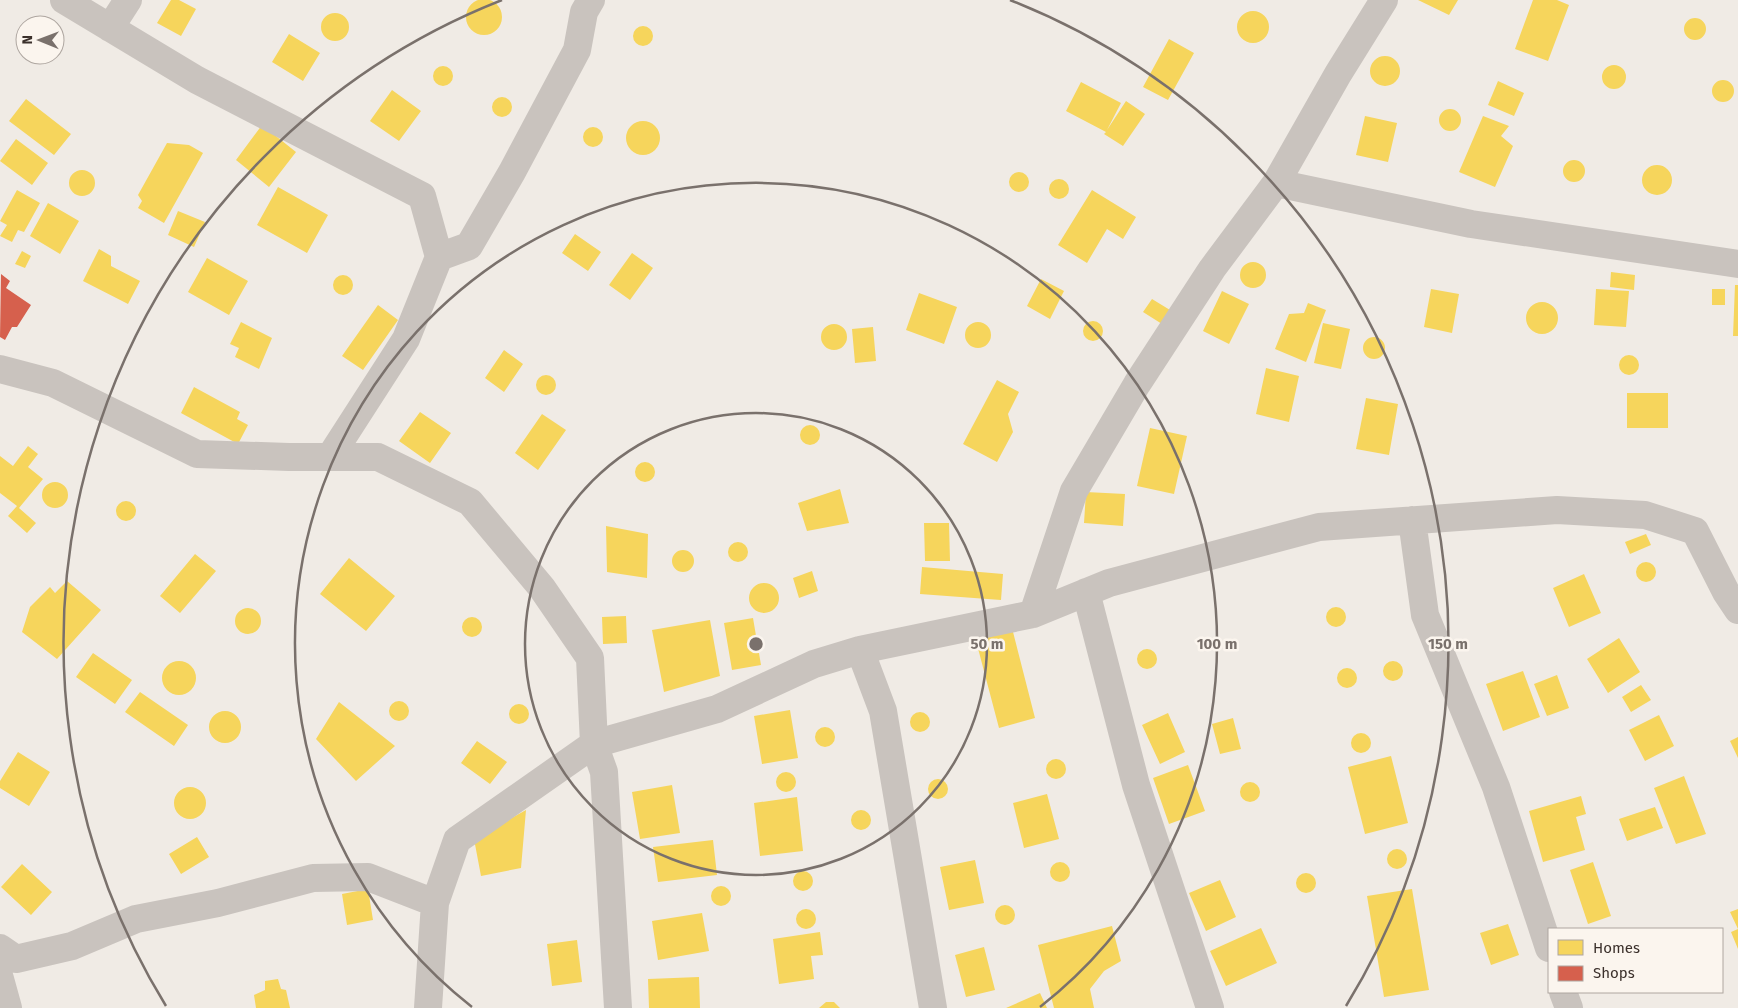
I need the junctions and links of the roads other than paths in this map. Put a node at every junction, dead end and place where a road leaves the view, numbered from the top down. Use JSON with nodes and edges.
{"nodes":[{"id":1,"x":64,"y":0,"type":"edge"},
{"id":2,"x":128,"y":0,"type":"edge"},
{"id":3,"x":591,"y":0,"type":"edge"},
{"id":4,"x":1384,"y":0,"type":"edge"},
{"id":5,"x":110,"y":28,"type":"junction"},
{"id":6,"x":1276,"y":183,"type":"junction"},
{"id":7,"x":439,"y":257,"type":"junction"},
{"id":8,"x":1738,"y":264,"type":"edge"},
{"id":9,"x":0,"y":369,"type":"edge"},
{"id":10,"x":330,"y":457,"type":"junction"},
{"id":11,"x":1412,"y":520,"type":"junction"},
{"id":12,"x":1086,"y":592,"type":"junction"},
{"id":13,"x":1738,"y":610,"type":"edge"},
{"id":14,"x":1033,"y":614,"type":"junction"},
{"id":15,"x":860,"y":650,"type":"junction"},
{"id":16,"x":594,"y":744,"type":"junction"},
{"id":17,"x":435,"y":903,"type":"junction"},
{"id":18,"x":1548,"y":945,"type":"edge"},
{"id":19,"x":0,"y":948,"type":"edge"},
{"id":20,"x":0,"y":978,"type":"edge"},
{"id":21,"x":1564,"y":993,"type":"edge"},
{"id":22,"x":8,"y":1008,"type":"edge"},
{"id":23,"x":428,"y":1008,"type":"edge"},
{"id":24,"x":618,"y":1008,"type":"edge"},
{"id":25,"x":933,"y":1008,"type":"edge"},
{"id":26,"x":1210,"y":1008,"type":"edge"},
{"id":27,"x":1569,"y":1008,"type":"edge"}],
"edges":[{"from":1,"to":5,"type":"street"},
{"from":2,"to":5,"type":"street"},
{"from":3,"to":7,"type":"street"},
{"from":4,"to":6,"type":"street"},
{"from":5,"to":7,"type":"street"},
{"from":6,"to":8,"type":"street"},
{"from":6,"to":14,"type":"street"},
{"from":7,"to":10,"type":"street"},
{"from":9,"to":10,"type":"street"},
{"from":10,"to":16,"type":"street"},
{"from":11,"to":12,"type":"street"},
{"from":11,"to":13,"type":"street"},
{"from":11,"to":18,"type":"street"},
{"from":12,"to":14,"type":"street"},
{"from":12,"to":26,"type":"street"},
{"from":14,"to":15,"type":"street"},
{"from":15,"to":16,"type":"street"},
{"from":15,"to":25,"type":"street"},
{"from":16,"to":17,"type":"street"},
{"from":16,"to":24,"type":"street"},
{"from":17,"to":19,"type":"street"},
{"from":17,"to":23,"type":"street"},
{"from":20,"to":22,"type":"street"},
{"from":21,"to":27,"type":"street"}]}
